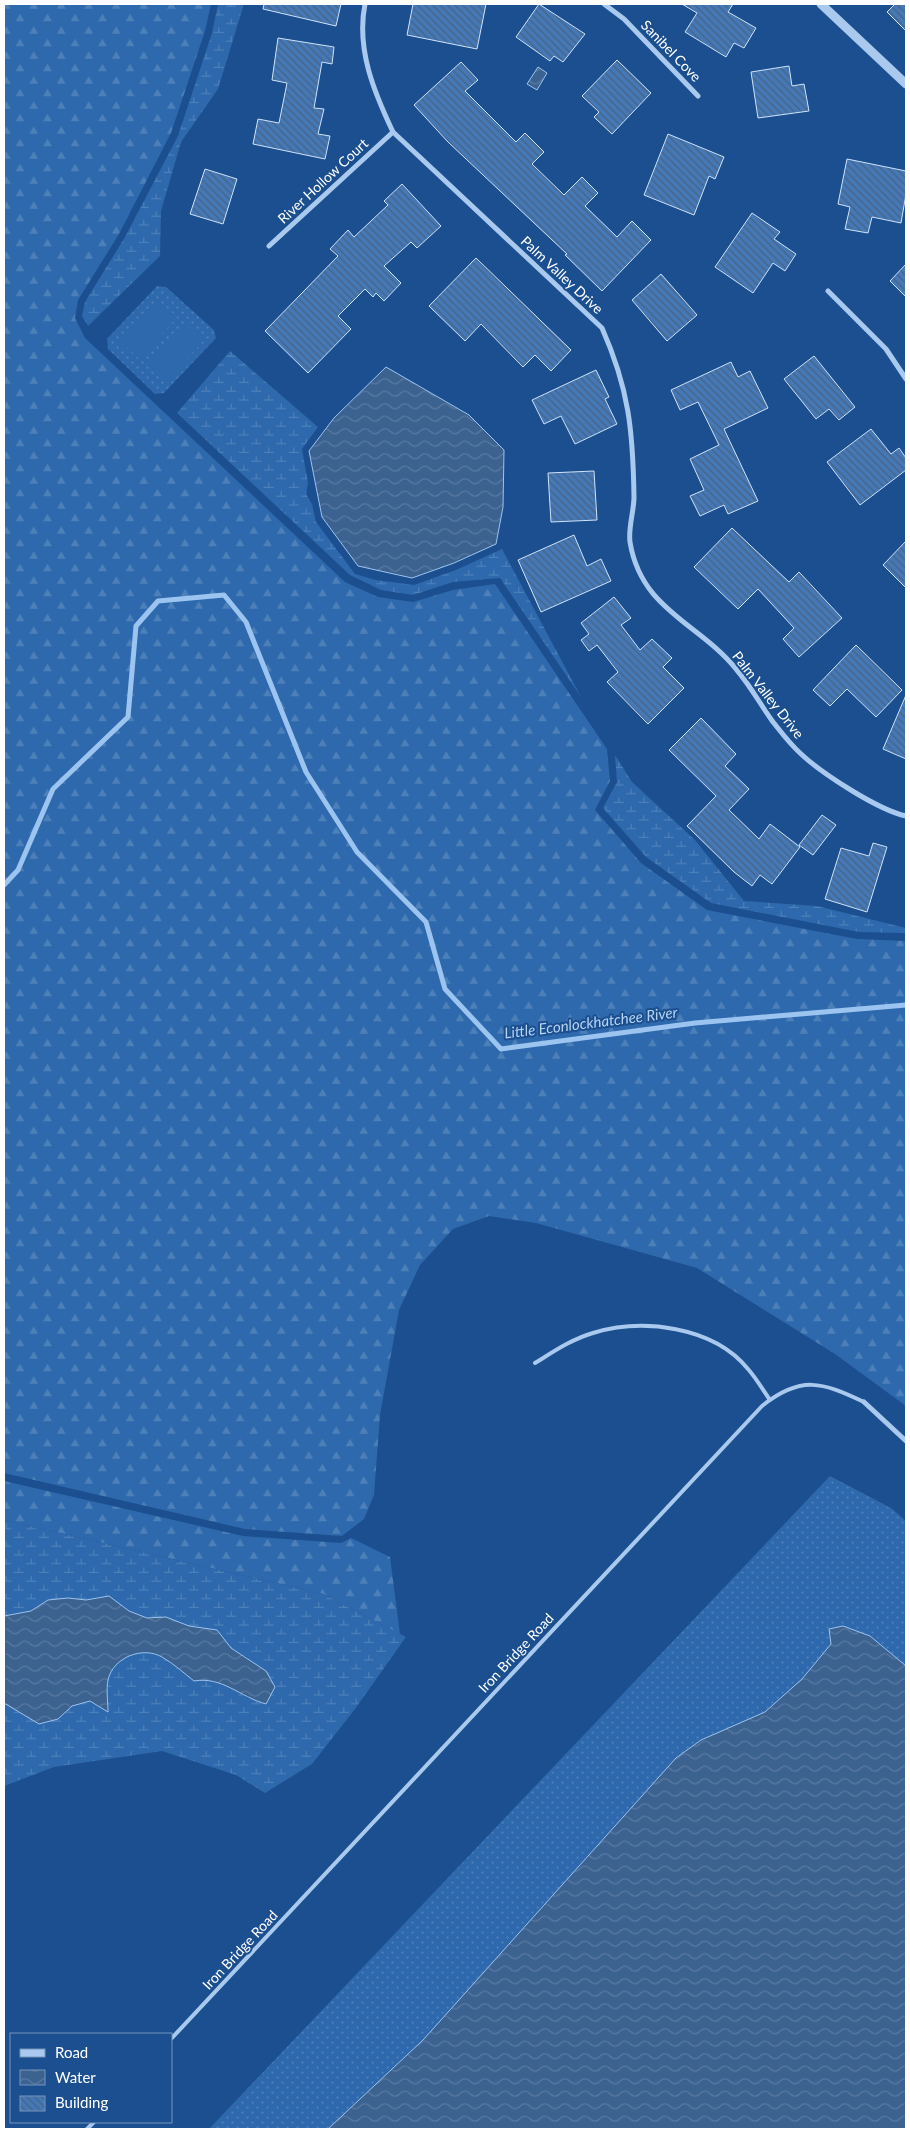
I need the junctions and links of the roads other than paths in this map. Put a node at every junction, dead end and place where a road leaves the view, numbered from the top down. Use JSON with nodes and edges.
{"nodes":[{"id":1,"x":365,"y":4,"type":"edge"},
{"id":2,"x":604,"y":4,"type":"edge"},
{"id":3,"x":821,"y":4,"type":"edge"},
{"id":4,"x":906,"y":84,"type":"edge"},
{"id":5,"x":698,"y":96,"type":"dead end"},
{"id":6,"x":393,"y":132,"type":"junction"},
{"id":7,"x":269,"y":246,"type":"dead end"},
{"id":8,"x":828,"y":291,"type":"dead end"},
{"id":9,"x":906,"y":380,"type":"edge"},
{"id":10,"x":906,"y":816,"type":"edge"},
{"id":11,"x":535,"y":1363,"type":"dead end"},
{"id":12,"x":770,"y":1400,"type":"junction"},
{"id":13,"x":864,"y":1402,"type":"joint"},
{"id":14,"x":906,"y":1441,"type":"edge"},
{"id":15,"x":172,"y":2039,"type":"edge"}],
"edges":[{"from":1,"to":6,"type":"street","name":"Palm Valley Drive"},
{"from":2,"to":5,"type":"street","name":"Sanibel Cove"},
{"from":3,"to":4,"type":"street"},
{"from":6,"to":7,"type":"street","name":"River Hollow Court"},
{"from":6,"to":10,"type":"street","name":"Palm Valley Drive"},
{"from":8,"to":9,"type":"street"},
{"from":11,"to":12,"type":"lane"},
{"from":12,"to":13,"type":"lane","name":"Iron Bridge Road"},
{"from":12,"to":15,"type":"lane","name":"Iron Bridge Road"},
{"from":13,"to":14,"type":"street","name":"Iron Bridge Road"}]}
